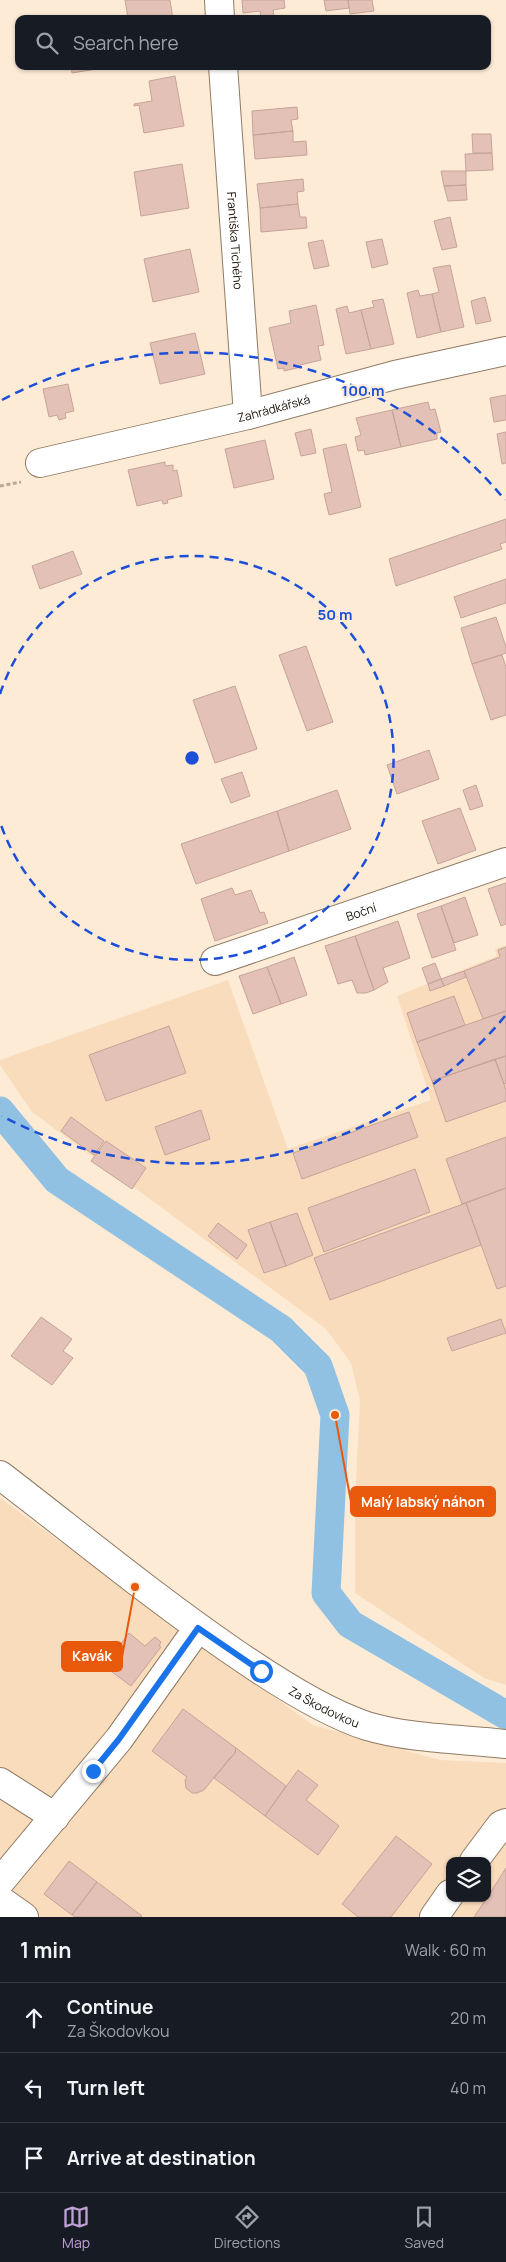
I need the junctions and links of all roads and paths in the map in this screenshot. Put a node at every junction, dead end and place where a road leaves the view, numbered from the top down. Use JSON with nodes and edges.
{"nodes":[{"id":1,"x":219,"y":0,"type":"edge"},
{"id":2,"x":220,"y":15,"type":"edge"},
{"id":3,"x":223,"y":70,"type":"edge"},
{"id":4,"x":506,"y":351,"type":"edge"},
{"id":5,"x":248,"y":415,"type":"junction"},
{"id":6,"x":40,"y":463,"type":"dead end"},
{"id":7,"x":506,"y":862,"type":"edge"},
{"id":8,"x":216,"y":961,"type":"dead end"},
{"id":9,"x":0,"y":1475,"type":"edge"},
{"id":10,"x":198,"y":1628,"type":"junction"},
{"id":11,"x":506,"y":1744,"type":"edge"},
{"id":12,"x":0,"y":1782,"type":"edge"},
{"id":13,"x":54,"y":1817,"type":"junction"},
{"id":14,"x":506,"y":1823,"type":"edge"},
{"id":15,"x":477,"y":1857,"type":"edge"},
{"id":16,"x":0,"y":1882,"type":"edge"},
{"id":17,"x":0,"y":1900,"type":"edge"},
{"id":18,"x":446,"y":1900,"type":"edge"},
{"id":19,"x":24,"y":1917,"type":"edge"},
{"id":20,"x":434,"y":1917,"type":"edge"}],
"edges":[{"from":1,"to":2,"type":"street"},
{"from":3,"to":5,"type":"street","name":"Františka Tichého"},
{"from":4,"to":5,"type":"street","name":"Zahrádkářská"},
{"from":5,"to":6,"type":"street","name":"Zahrádkářská"},
{"from":7,"to":8,"type":"street","name":"Boční"},
{"from":9,"to":10,"type":"street","name":"Za Škodovkou"},
{"from":10,"to":11,"type":"street","name":"Za Škodovkou"},
{"from":10,"to":13,"type":"street"},
{"from":12,"to":13,"type":"street"},
{"from":13,"to":16,"type":"street"},
{"from":14,"to":15,"type":"street"},
{"from":17,"to":19,"type":"street"},
{"from":18,"to":20,"type":"street"}]}
